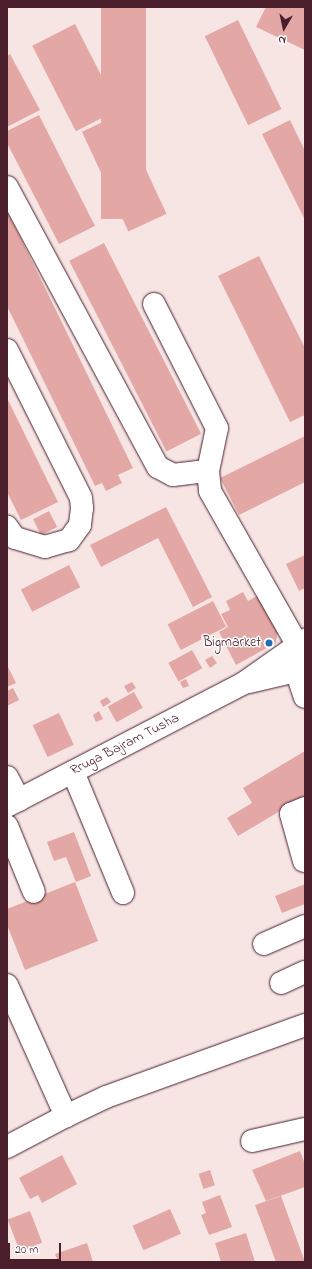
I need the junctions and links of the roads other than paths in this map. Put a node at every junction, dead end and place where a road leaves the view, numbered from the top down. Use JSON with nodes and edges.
{"nodes":[{"id":1,"x":7,"y":187,"type":"edge"},
{"id":2,"x":154,"y":304,"type":"dead end"},
{"id":3,"x":7,"y":350,"type":"edge"},
{"id":4,"x":208,"y":471,"type":"junction"},
{"id":5,"x":7,"y":527,"type":"edge"},
{"id":6,"x":301,"y":642,"type":"edge"},
{"id":7,"x":301,"y":671,"type":"edge"},
{"id":8,"x":244,"y":683,"type":"junction"},
{"id":9,"x":305,"y":697,"type":"edge"},
{"id":10,"x":73,"y":772,"type":"junction"},
{"id":11,"x":7,"y":777,"type":"edge"},
{"id":12,"x":13,"y":803,"type":"edge"},
{"id":13,"x":305,"y":808,"type":"edge"},
{"id":14,"x":7,"y":826,"type":"edge"},
{"id":15,"x":304,"y":861,"type":"edge"},
{"id":16,"x":34,"y":892,"type":"dead end"},
{"id":17,"x":123,"y":893,"type":"dead end"},
{"id":18,"x":305,"y":926,"type":"edge"},
{"id":19,"x":264,"y":944,"type":"dead end"},
{"id":20,"x":305,"y":972,"type":"edge"},
{"id":21,"x":281,"y":982,"type":"dead end"},
{"id":22,"x":7,"y":985,"type":"edge"},
{"id":23,"x":305,"y":1025,"type":"edge"},
{"id":24,"x":66,"y":1116,"type":"junction"},
{"id":25,"x":305,"y":1129,"type":"edge"},
{"id":26,"x":252,"y":1141,"type":"dead end"},
{"id":27,"x":7,"y":1147,"type":"edge"}],
"edges":[{"from":1,"to":4,"type":"main road"},
{"from":2,"to":4,"type":"main road"},
{"from":3,"to":5,"type":"main road"},
{"from":4,"to":6,"type":"main road"},
{"from":6,"to":7,"type":"main road"},
{"from":6,"to":8,"type":"main road","name":"Rruga Bajram Tusha"},
{"from":7,"to":8,"type":"main road","name":"Rruga Bajram Tusha"},
{"from":7,"to":9,"type":"main road"},
{"from":8,"to":10,"type":"main road","name":"Rruga Bajram Tusha"},
{"from":10,"to":12,"type":"main road","name":"Rruga Bajram Tusha"},
{"from":10,"to":17,"type":"main road"},
{"from":11,"to":12,"type":"main road"},
{"from":13,"to":15,"type":"main road"},
{"from":14,"to":16,"type":"main road"},
{"from":18,"to":19,"type":"main road"},
{"from":20,"to":21,"type":"main road"},
{"from":22,"to":24,"type":"main road"},
{"from":23,"to":24,"type":"main road"},
{"from":24,"to":27,"type":"main road"},
{"from":25,"to":26,"type":"main road"}]}
